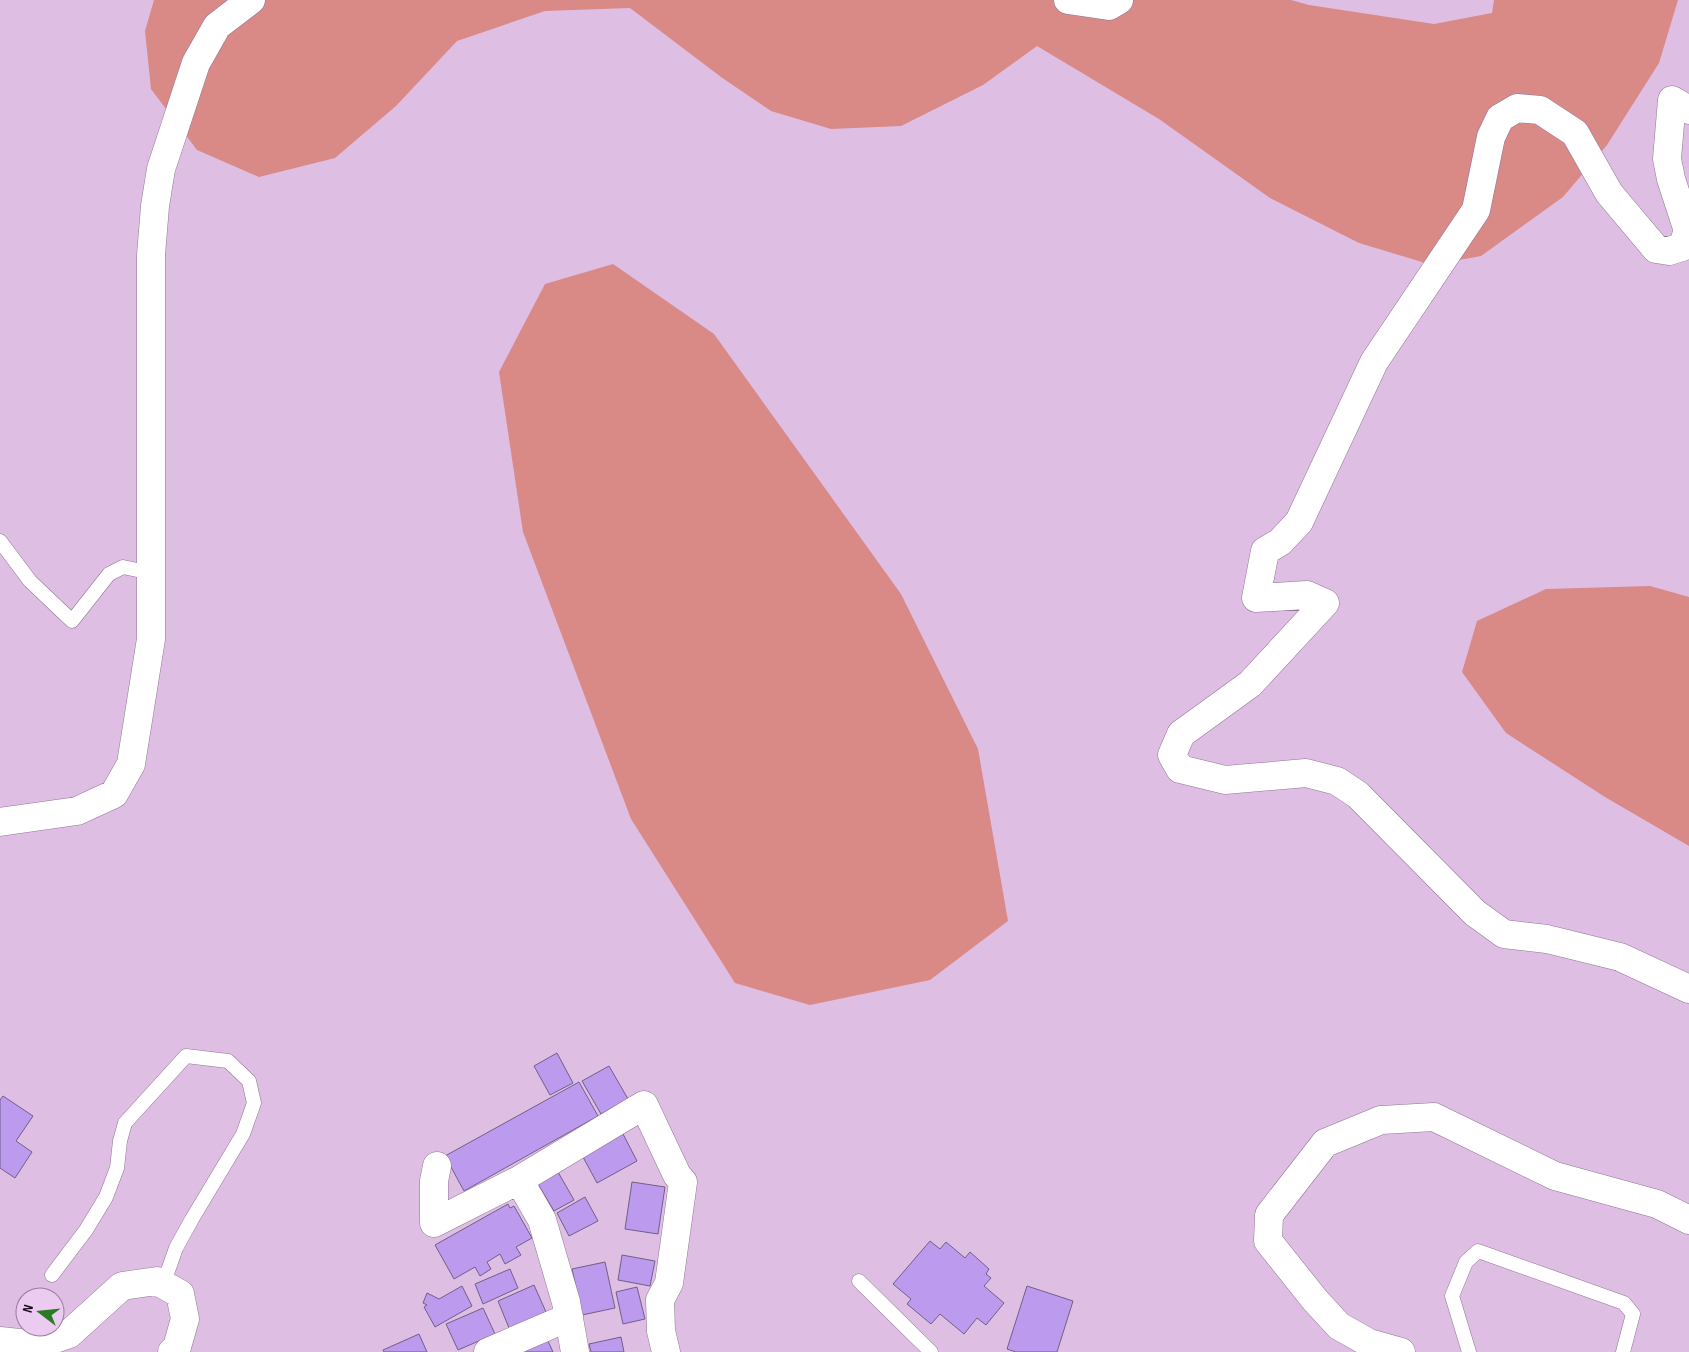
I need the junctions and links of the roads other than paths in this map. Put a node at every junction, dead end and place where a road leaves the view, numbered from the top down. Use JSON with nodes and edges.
{"nodes":[{"id":1,"x":251,"y":0,"type":"edge"},
{"id":2,"x":1068,"y":0,"type":"edge"},
{"id":3,"x":1119,"y":0,"type":"edge"},
{"id":4,"x":1689,"y":110,"type":"edge"},
{"id":5,"x":0,"y":541,"type":"edge"},
{"id":6,"x":151,"y":573,"type":"junction"},
{"id":7,"x":0,"y":822,"type":"edge"},
{"id":8,"x":1689,"y":988,"type":"edge"},
{"id":9,"x":437,"y":1166,"type":"dead end"},
{"id":10,"x":519,"y":1180,"type":"junction"},
{"id":11,"x":1689,"y":1220,"type":"edge"},
{"id":12,"x":52,"y":1275,"type":"dead end"},
{"id":13,"x":859,"y":1281,"type":"dead end"},
{"id":14,"x":163,"y":1284,"type":"junction"},
{"id":15,"x":569,"y":1316,"type":"junction"},
{"id":16,"x":0,"y":1341,"type":"edge"},
{"id":17,"x":172,"y":1352,"type":"edge"},
{"id":18,"x":488,"y":1352,"type":"edge"},
{"id":19,"x":575,"y":1352,"type":"edge"},
{"id":20,"x":666,"y":1352,"type":"edge"},
{"id":21,"x":931,"y":1352,"type":"edge"},
{"id":22,"x":1400,"y":1352,"type":"edge"},
{"id":23,"x":1469,"y":1352,"type":"edge"},
{"id":24,"x":1622,"y":1352,"type":"edge"}],
"edges":[{"from":1,"to":6,"type":"street"},
{"from":2,"to":3,"type":"street"},
{"from":4,"to":8,"type":"street"},
{"from":5,"to":6,"type":"lane"},
{"from":6,"to":7,"type":"street"},
{"from":9,"to":10,"type":"street"},
{"from":10,"to":15,"type":"street"},
{"from":10,"to":20,"type":"street"},
{"from":11,"to":22,"type":"street"},
{"from":12,"to":14,"type":"lane"},
{"from":13,"to":21,"type":"lane"},
{"from":14,"to":16,"type":"street"},
{"from":14,"to":17,"type":"street"},
{"from":15,"to":18,"type":"street"},
{"from":15,"to":19,"type":"street"},
{"from":23,"to":24,"type":"lane"}]}
